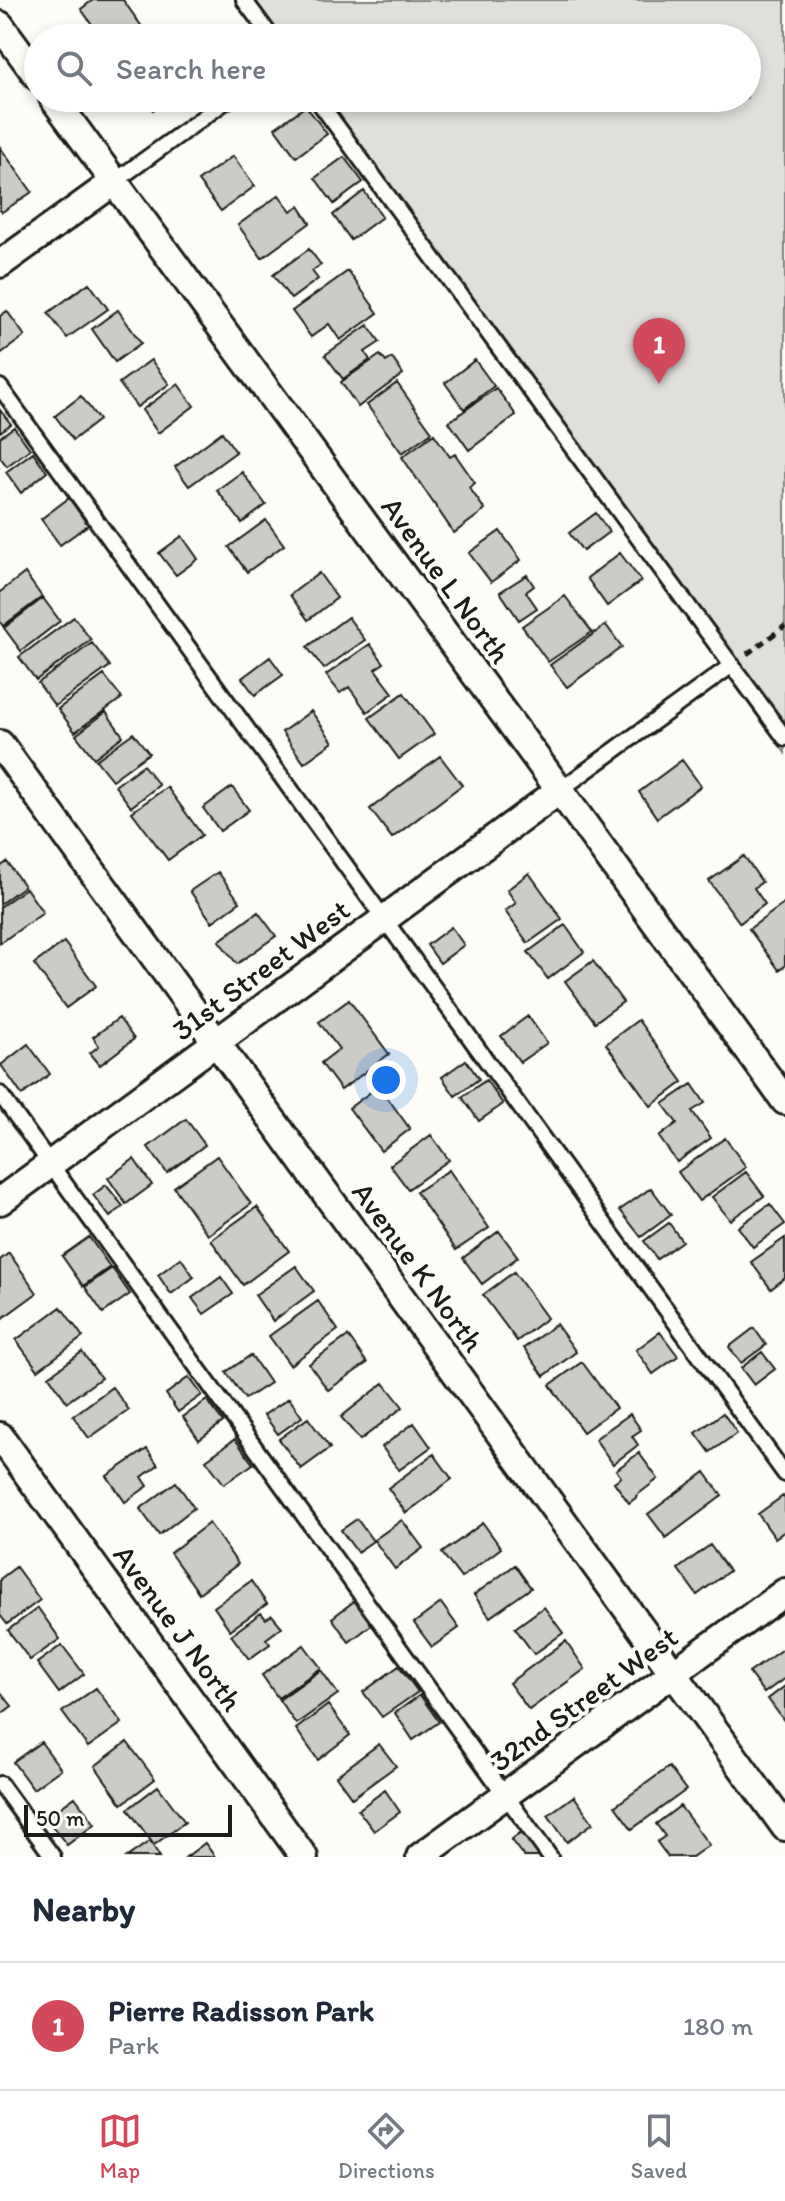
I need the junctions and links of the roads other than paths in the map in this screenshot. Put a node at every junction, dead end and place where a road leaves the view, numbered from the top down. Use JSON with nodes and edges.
{"nodes":[{"id":1,"x":244,"y":0,"type":"edge"},
{"id":2,"x":262,"y":24,"type":"edge"},
{"id":3,"x":0,"y":25,"type":"edge"},
{"id":4,"x":24,"y":58,"type":"edge"},
{"id":5,"x":63,"y":112,"type":"edge"},
{"id":6,"x":211,"y":112,"type":"edge"},
{"id":7,"x":326,"y":112,"type":"edge"},
{"id":8,"x":114,"y":182,"type":"junction"},
{"id":9,"x":0,"y":264,"type":"edge"},
{"id":10,"x":0,"y":387,"type":"edge"},
{"id":11,"x":732,"y":665,"type":"junction"},
{"id":12,"x":785,"y":738,"type":"edge"},
{"id":13,"x":0,"y":744,"type":"edge"},
{"id":14,"x":560,"y":790,"type":"junction"},
{"id":15,"x":384,"y":918,"type":"junction"},
{"id":16,"x":216,"y":1042,"type":"junction"},
{"id":17,"x":0,"y":1094,"type":"edge"},
{"id":18,"x":785,"y":1101,"type":"edge"},
{"id":19,"x":51,"y":1164,"type":"junction"},
{"id":20,"x":0,"y":1201,"type":"edge"},
{"id":21,"x":0,"y":1436,"type":"edge"},
{"id":22,"x":785,"y":1474,"type":"edge"},
{"id":23,"x":785,"y":1592,"type":"edge"},
{"id":24,"x":674,"y":1674,"type":"junction"},
{"id":25,"x":0,"y":1784,"type":"edge"},
{"id":26,"x":506,"y":1796,"type":"junction"},
{"id":27,"x":785,"y":1827,"type":"edge"},
{"id":28,"x":53,"y":1857,"type":"edge"},
{"id":29,"x":304,"y":1857,"type":"edge"},
{"id":30,"x":420,"y":1857,"type":"edge"},
{"id":31,"x":550,"y":1857,"type":"edge"}],
"edges":[{"from":1,"to":2,"type":"lane"},
{"from":3,"to":4,"type":"street"},
{"from":5,"to":8,"type":"street","name":"Avenue L North"},
{"from":6,"to":8,"type":"lane"},
{"from":7,"to":11,"type":"lane"},
{"from":8,"to":9,"type":"street"},
{"from":8,"to":14,"type":"street","name":"Avenue L North"},
{"from":10,"to":15,"type":"lane"},
{"from":11,"to":12,"type":"lane"},
{"from":11,"to":14,"type":"lane"},
{"from":13,"to":16,"type":"street","name":"Avenue K North"},
{"from":14,"to":15,"type":"street","name":"31st Street West"},
{"from":14,"to":18,"type":"street","name":"Avenue L North"},
{"from":15,"to":16,"type":"street","name":"31st Street West"},
{"from":15,"to":22,"type":"lane"},
{"from":16,"to":19,"type":"street","name":"31st Street West"},
{"from":16,"to":24,"type":"street","name":"Avenue K North"},
{"from":17,"to":19,"type":"lane"},
{"from":19,"to":20,"type":"street","name":"31st Street West"},
{"from":19,"to":26,"type":"lane"},
{"from":21,"to":29,"type":"street","name":"Avenue J North"},
{"from":23,"to":24,"type":"street","name":"32nd Street West"},
{"from":24,"to":26,"type":"street","name":"32nd Street West"},
{"from":24,"to":27,"type":"street","name":"Avenue K North"},
{"from":25,"to":28,"type":"lane"},
{"from":26,"to":30,"type":"street","name":"32nd Street West"},
{"from":26,"to":31,"type":"lane"}]}
